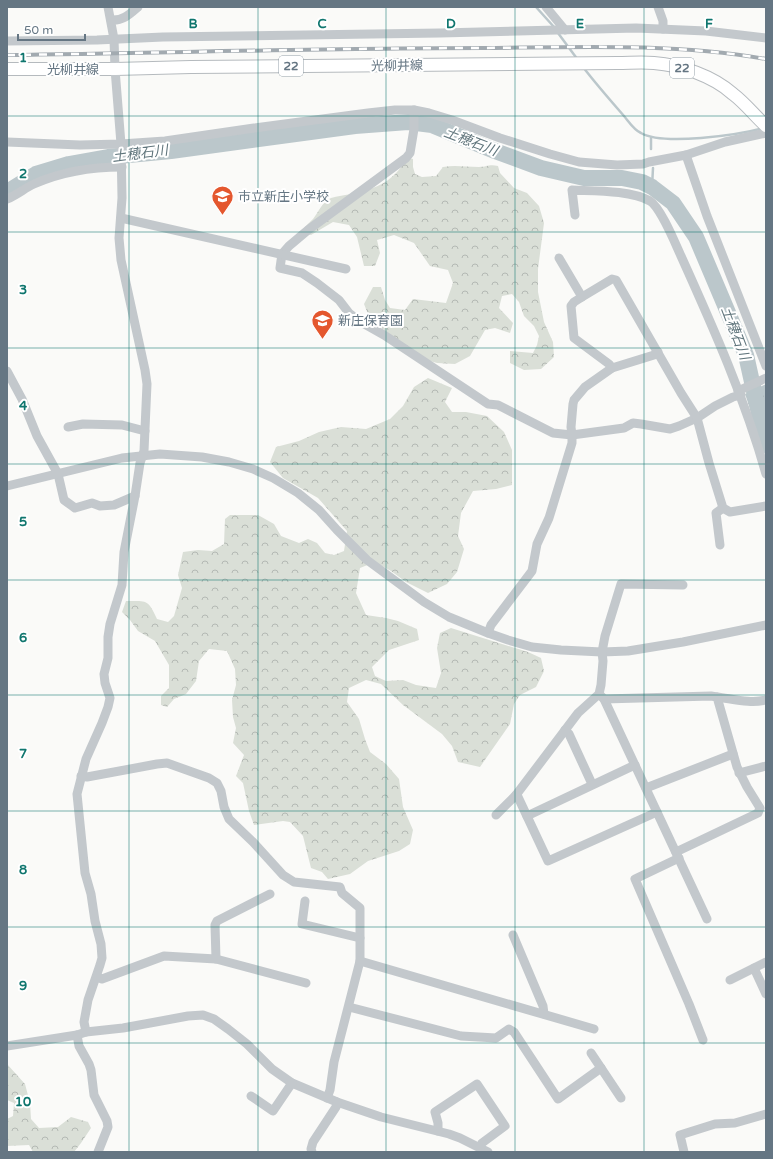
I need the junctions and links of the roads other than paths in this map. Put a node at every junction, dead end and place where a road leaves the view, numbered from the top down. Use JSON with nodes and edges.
{"nodes":[{"id":1,"x":108,"y":7,"type":"edge"},
{"id":2,"x":138,"y":7,"type":"edge"},
{"id":3,"x":546,"y":7,"type":"edge"},
{"id":4,"x":658,"y":7,"type":"edge"},
{"id":5,"x":111,"y":20,"type":"junction"},
{"id":6,"x":663,"y":29,"type":"junction"},
{"id":7,"x":563,"y":30,"type":"junction"},
{"id":8,"x":766,"y":38,"type":"edge"},
{"id":9,"x":114,"y":39,"type":"junction"},
{"id":10,"x":7,"y":42,"type":"edge"},
{"id":11,"x":7,"y":69,"type":"edge"},
{"id":12,"x":115,"y":69,"type":"junction"},
{"id":13,"x":414,"y":110,"type":"junction"},
{"id":14,"x":765,"y":127,"type":"edge"},
{"id":15,"x":7,"y":142,"type":"edge"},
{"id":16,"x":121,"y":146,"type":"junction"},
{"id":17,"x":686,"y":155,"type":"junction"},
{"id":18,"x":121,"y":164,"type":"junction"},
{"id":19,"x":7,"y":199,"type":"edge"},
{"id":20,"x":575,"y":215,"type":"dead end"},
{"id":21,"x":121,"y":218,"type":"junction"},
{"id":22,"x":282,"y":254,"type":"junction"},
{"id":23,"x":560,"y":258,"type":"dead end"},
{"id":24,"x":346,"y":268,"type":"dead end"},
{"id":25,"x":582,"y":297,"type":"junction"},
{"id":26,"x":658,"y":352,"type":"junction"},
{"id":27,"x":766,"y":366,"type":"edge"},
{"id":28,"x":612,"y":368,"type":"junction"},
{"id":29,"x":7,"y":372,"type":"edge"},
{"id":30,"x":766,"y":378,"type":"edge"},
{"id":31,"x":740,"y":392,"type":"junction"},
{"id":32,"x":697,"y":418,"type":"junction"},
{"id":33,"x":68,"y":427,"type":"dead end"},
{"id":34,"x":145,"y":430,"type":"junction"},
{"id":35,"x":572,"y":435,"type":"junction"},
{"id":36,"x":143,"y":456,"type":"junction"},
{"id":37,"x":58,"y":474,"type":"junction"},
{"id":38,"x":766,"y":474,"type":"edge"},
{"id":39,"x":7,"y":486,"type":"edge"},
{"id":40,"x":135,"y":496,"type":"junction"},
{"id":41,"x":766,"y":506,"type":"edge"},
{"id":42,"x":723,"y":508,"type":"junction"},
{"id":43,"x":720,"y":545,"type":"dead end"},
{"id":44,"x":683,"y":585,"type":"dead end"},
{"id":45,"x":766,"y":625,"type":"edge"},
{"id":46,"x":488,"y":633,"type":"junction"},
{"id":47,"x":602,"y":652,"type":"junction"},
{"id":48,"x":602,"y":697,"type":"junction"},
{"id":49,"x":717,"y":697,"type":"junction"},
{"id":50,"x":766,"y":700,"type":"edge"},
{"id":51,"x":565,"y":730,"type":"junction"},
{"id":52,"x":733,"y":754,"type":"junction"},
{"id":53,"x":635,"y":765,"type":"junction"},
{"id":54,"x":766,"y":766,"type":"edge"},
{"id":55,"x":739,"y":773,"type":"junction"},
{"id":56,"x":81,"y":776,"type":"junction"},
{"id":57,"x":592,"y":784,"type":"junction"},
{"id":58,"x":646,"y":788,"type":"junction"},
{"id":59,"x":516,"y":795,"type":"junction"},
{"id":60,"x":656,"y":812,"type":"junction"},
{"id":61,"x":496,"y":815,"type":"dead end"},
{"id":62,"x":527,"y":816,"type":"junction"},
{"id":63,"x":677,"y":855,"type":"junction"},
{"id":64,"x":270,"y":894,"type":"dead end"},
{"id":65,"x":305,"y":901,"type":"dead end"},
{"id":66,"x":707,"y":919,"type":"dead end"},
{"id":67,"x":513,"y":935,"type":"dead end"},
{"id":68,"x":360,"y":938,"type":"junction"},
{"id":69,"x":216,"y":960,"type":"junction"},
{"id":70,"x":360,"y":961,"type":"junction"},
{"id":71,"x":766,"y":962,"type":"edge"},
{"id":72,"x":754,"y":968,"type":"junction"},
{"id":73,"x":97,"y":977,"type":"junction"},
{"id":74,"x":730,"y":980,"type":"dead end"},
{"id":75,"x":306,"y":983,"type":"dead end"},
{"id":76,"x":766,"y":994,"type":"edge"},
{"id":77,"x":349,"y":1007,"type":"junction"},
{"id":78,"x":544,"y":1014,"type":"junction"},
{"id":79,"x":594,"y":1029,"type":"dead end"},
{"id":80,"x":81,"y":1034,"type":"junction"},
{"id":81,"x":703,"y":1040,"type":"dead end"},
{"id":82,"x":7,"y":1046,"type":"edge"},
{"id":83,"x":591,"y":1053,"type":"dead end"},
{"id":84,"x":601,"y":1068,"type":"junction"},
{"id":85,"x":292,"y":1082,"type":"junction"},
{"id":86,"x":251,"y":1096,"type":"dead end"},
{"id":87,"x":327,"y":1098,"type":"junction"},
{"id":88,"x":621,"y":1098,"type":"dead end"},
{"id":89,"x":337,"y":1102,"type":"junction"},
{"id":90,"x":766,"y":1114,"type":"edge"},
{"id":91,"x":438,"y":1131,"type":"junction"},
{"id":92,"x":484,"y":1150,"type":"edge"},
{"id":93,"x":98,"y":1152,"type":"edge"},
{"id":94,"x":312,"y":1152,"type":"edge"},
{"id":95,"x":684,"y":1152,"type":"edge"}],
"edges":[{"from":1,"to":5,"type":"street"},
{"from":2,"to":5,"type":"street"},
{"from":3,"to":7,"type":"street"},
{"from":4,"to":6,"type":"street"},
{"from":5,"to":9,"type":"street"},
{"from":6,"to":7,"type":"street"},
{"from":6,"to":8,"type":"street"},
{"from":7,"to":9,"type":"street"},
{"from":9,"to":10,"type":"street"},
{"from":9,"to":12,"type":"street"},
{"from":11,"to":12,"type":"main road","name":"光柳井線","number":"22"},
{"from":12,"to":14,"type":"main road","name":"光柳井線","number":"22"},
{"from":12,"to":16,"type":"street"},
{"from":13,"to":16,"type":"street"},
{"from":13,"to":17,"type":"street"},
{"from":13,"to":22,"type":"street"},
{"from":14,"to":17,"type":"street"},
{"from":15,"to":16,"type":"street"},
{"from":16,"to":18,"type":"street"},
{"from":17,"to":27,"type":"street"},
{"from":18,"to":19,"type":"street"},
{"from":18,"to":21,"type":"street"},
{"from":20,"to":31,"type":"street"},
{"from":21,"to":22,"type":"street"},
{"from":21,"to":34,"type":"street"},
{"from":22,"to":24,"type":"street"},
{"from":22,"to":35,"type":"street"},
{"from":23,"to":25,"type":"street"},
{"from":25,"to":26,"type":"street"},
{"from":25,"to":28,"type":"street"},
{"from":26,"to":28,"type":"street"},
{"from":26,"to":32,"type":"street"},
{"from":28,"to":35,"type":"street"},
{"from":29,"to":37,"type":"street"},
{"from":30,"to":31,"type":"street"},
{"from":31,"to":32,"type":"street"},
{"from":31,"to":38,"type":"street"},
{"from":32,"to":35,"type":"street"},
{"from":32,"to":42,"type":"street"},
{"from":33,"to":34,"type":"street"},
{"from":34,"to":36,"type":"street"},
{"from":35,"to":46,"type":"street"},
{"from":36,"to":37,"type":"street"},
{"from":36,"to":40,"type":"street"},
{"from":36,"to":46,"type":"street"},
{"from":37,"to":39,"type":"street"},
{"from":37,"to":40,"type":"street"},
{"from":40,"to":56,"type":"street"},
{"from":41,"to":42,"type":"street"},
{"from":42,"to":43,"type":"street"},
{"from":44,"to":47,"type":"street"},
{"from":45,"to":47,"type":"street"},
{"from":46,"to":47,"type":"street"},
{"from":47,"to":48,"type":"street"},
{"from":48,"to":49,"type":"street"},
{"from":48,"to":51,"type":"street"},
{"from":48,"to":53,"type":"street"},
{"from":49,"to":50,"type":"street"},
{"from":49,"to":52,"type":"street"},
{"from":51,"to":57,"type":"street"},
{"from":51,"to":59,"type":"street"},
{"from":52,"to":55,"type":"street"},
{"from":52,"to":58,"type":"street"},
{"from":53,"to":57,"type":"street"},
{"from":53,"to":58,"type":"street"},
{"from":54,"to":55,"type":"street"},
{"from":55,"to":63,"type":"street"},
{"from":56,"to":68,"type":"street"},
{"from":56,"to":73,"type":"street"},
{"from":57,"to":62,"type":"street"},
{"from":58,"to":60,"type":"street"},
{"from":59,"to":61,"type":"street"},
{"from":59,"to":62,"type":"street"},
{"from":60,"to":62,"type":"street"},
{"from":60,"to":63,"type":"street"},
{"from":63,"to":66,"type":"street"},
{"from":63,"to":81,"type":"street"},
{"from":64,"to":69,"type":"street"},
{"from":65,"to":68,"type":"street"},
{"from":67,"to":78,"type":"street"},
{"from":68,"to":70,"type":"street"},
{"from":69,"to":73,"type":"street"},
{"from":69,"to":75,"type":"street"},
{"from":70,"to":77,"type":"street"},
{"from":70,"to":78,"type":"street"},
{"from":71,"to":72,"type":"street"},
{"from":72,"to":74,"type":"street"},
{"from":72,"to":76,"type":"street"},
{"from":73,"to":80,"type":"street"},
{"from":77,"to":84,"type":"street"},
{"from":77,"to":87,"type":"street"},
{"from":78,"to":79,"type":"street"},
{"from":80,"to":82,"type":"street"},
{"from":80,"to":85,"type":"street"},
{"from":80,"to":93,"type":"street"},
{"from":83,"to":84,"type":"street"},
{"from":84,"to":88,"type":"street"},
{"from":85,"to":86,"type":"street"},
{"from":85,"to":87,"type":"street"},
{"from":87,"to":89,"type":"street"},
{"from":89,"to":91,"type":"street"},
{"from":89,"to":94,"type":"street"},
{"from":90,"to":95,"type":"street"},
{"from":91,"to":92,"type":"street"},
{"from":91,"to":92,"type":"street"}]}
